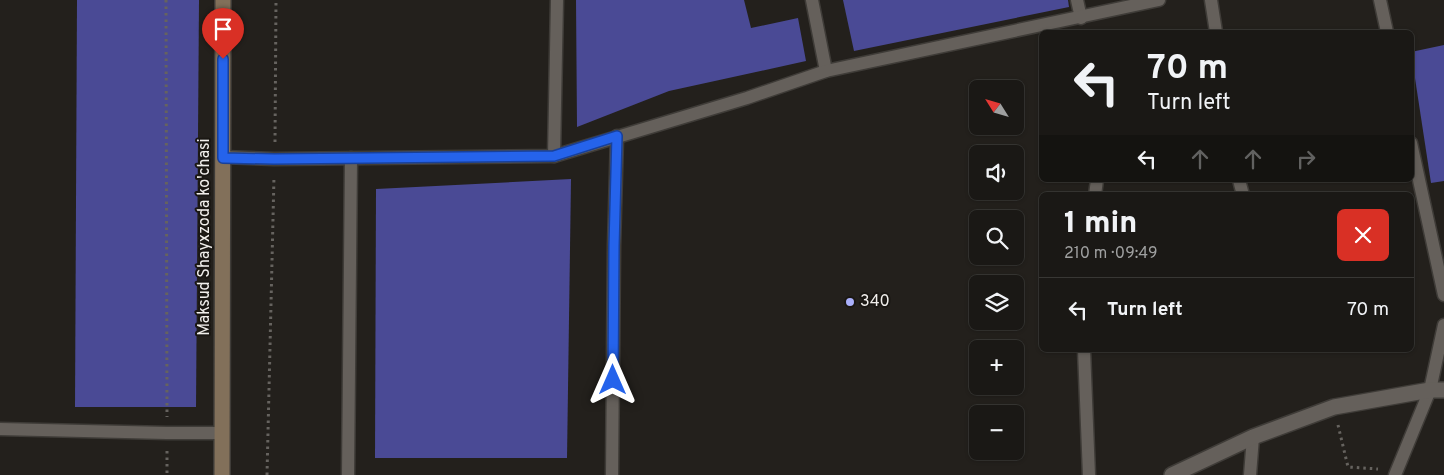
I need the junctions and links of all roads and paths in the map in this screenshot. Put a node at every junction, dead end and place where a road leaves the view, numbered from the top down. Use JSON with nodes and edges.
{"nodes":[{"id":1,"x":166,"y":0,"type":"edge"},
{"id":2,"x":223,"y":0,"type":"edge"},
{"id":3,"x":276,"y":0,"type":"edge"},
{"id":4,"x":557,"y":0,"type":"edge"},
{"id":5,"x":812,"y":0,"type":"edge"},
{"id":6,"x":1077,"y":0,"type":"edge"},
{"id":7,"x":1159,"y":0,"type":"edge"},
{"id":8,"x":1211,"y":0,"type":"edge"},
{"id":9,"x":1380,"y":0,"type":"edge"},
{"id":10,"x":1081,"y":18,"type":"junction"},
{"id":11,"x":1216,"y":30,"type":"edge"},
{"id":12,"x":1387,"y":30,"type":"edge"},
{"id":13,"x":826,"y":71,"type":"junction"},
{"id":14,"x":617,"y":136,"type":"junction"},
{"id":15,"x":554,"y":156,"type":"junction"},
{"id":16,"x":1414,"y":157,"type":"edge"},
{"id":17,"x":223,"y":158,"type":"junction"},
{"id":18,"x":351,"y":158,"type":"junction"},
{"id":19,"x":274,"y":159,"type":"junction"},
{"id":20,"x":1444,"y":295,"type":"edge"},
{"id":21,"x":1444,"y":325,"type":"edge"},
{"id":22,"x":1084,"y":352,"type":"edge"},
{"id":23,"x":1437,"y":390,"type":"edge"},
{"id":24,"x":1334,"y":407,"type":"junction"},
{"id":25,"x":0,"y":429,"type":"edge"},
{"id":26,"x":167,"y":433,"type":"junction"},
{"id":27,"x":222,"y":433,"type":"junction"},
{"id":28,"x":1253,"y":437,"type":"junction"},
{"id":29,"x":1396,"y":473,"type":"edge"},
{"id":30,"x":167,"y":475,"type":"edge"},
{"id":31,"x":222,"y":475,"type":"edge"},
{"id":32,"x":267,"y":475,"type":"edge"},
{"id":33,"x":348,"y":475,"type":"edge"},
{"id":34,"x":612,"y":475,"type":"edge"},
{"id":35,"x":1089,"y":475,"type":"edge"},
{"id":36,"x":1172,"y":475,"type":"edge"},
{"id":37,"x":1250,"y":475,"type":"edge"}],
"edges":[{"from":1,"to":26,"type":"path"},
{"from":2,"to":17,"type":"street","name":"Maksud Shayxzoda ko'chasi"},
{"from":3,"to":19,"type":"path"},
{"from":4,"to":15,"type":"lane"},
{"from":5,"to":13,"type":"lane"},
{"from":6,"to":10,"type":"lane"},
{"from":7,"to":10,"type":"lane"},
{"from":8,"to":11,"type":"lane"},
{"from":9,"to":12,"type":"lane"},
{"from":10,"to":13,"type":"lane"},
{"from":13,"to":14,"type":"lane"},
{"from":14,"to":15,"type":"lane"},
{"from":14,"to":34,"type":"lane"},
{"from":15,"to":18,"type":"lane"},
{"from":16,"to":20,"type":"lane"},
{"from":17,"to":19,"type":"lane"},
{"from":17,"to":27,"type":"street","name":"Maksud Shayxzoda ko'chasi"},
{"from":18,"to":19,"type":"lane"},
{"from":18,"to":33,"type":"lane"},
{"from":19,"to":32,"type":"path"},
{"from":21,"to":23,"type":"lane"},
{"from":22,"to":35,"type":"lane"},
{"from":23,"to":24,"type":"street"},
{"from":23,"to":29,"type":"lane"},
{"from":24,"to":28,"type":"street"},
{"from":24,"to":29,"type":"path"},
{"from":25,"to":26,"type":"lane"},
{"from":26,"to":27,"type":"lane"},
{"from":26,"to":30,"type":"path"},
{"from":27,"to":31,"type":"street","name":"Maksud Shayxzoda ko'chasi"},
{"from":28,"to":36,"type":"street"},
{"from":28,"to":37,"type":"lane"}]}
